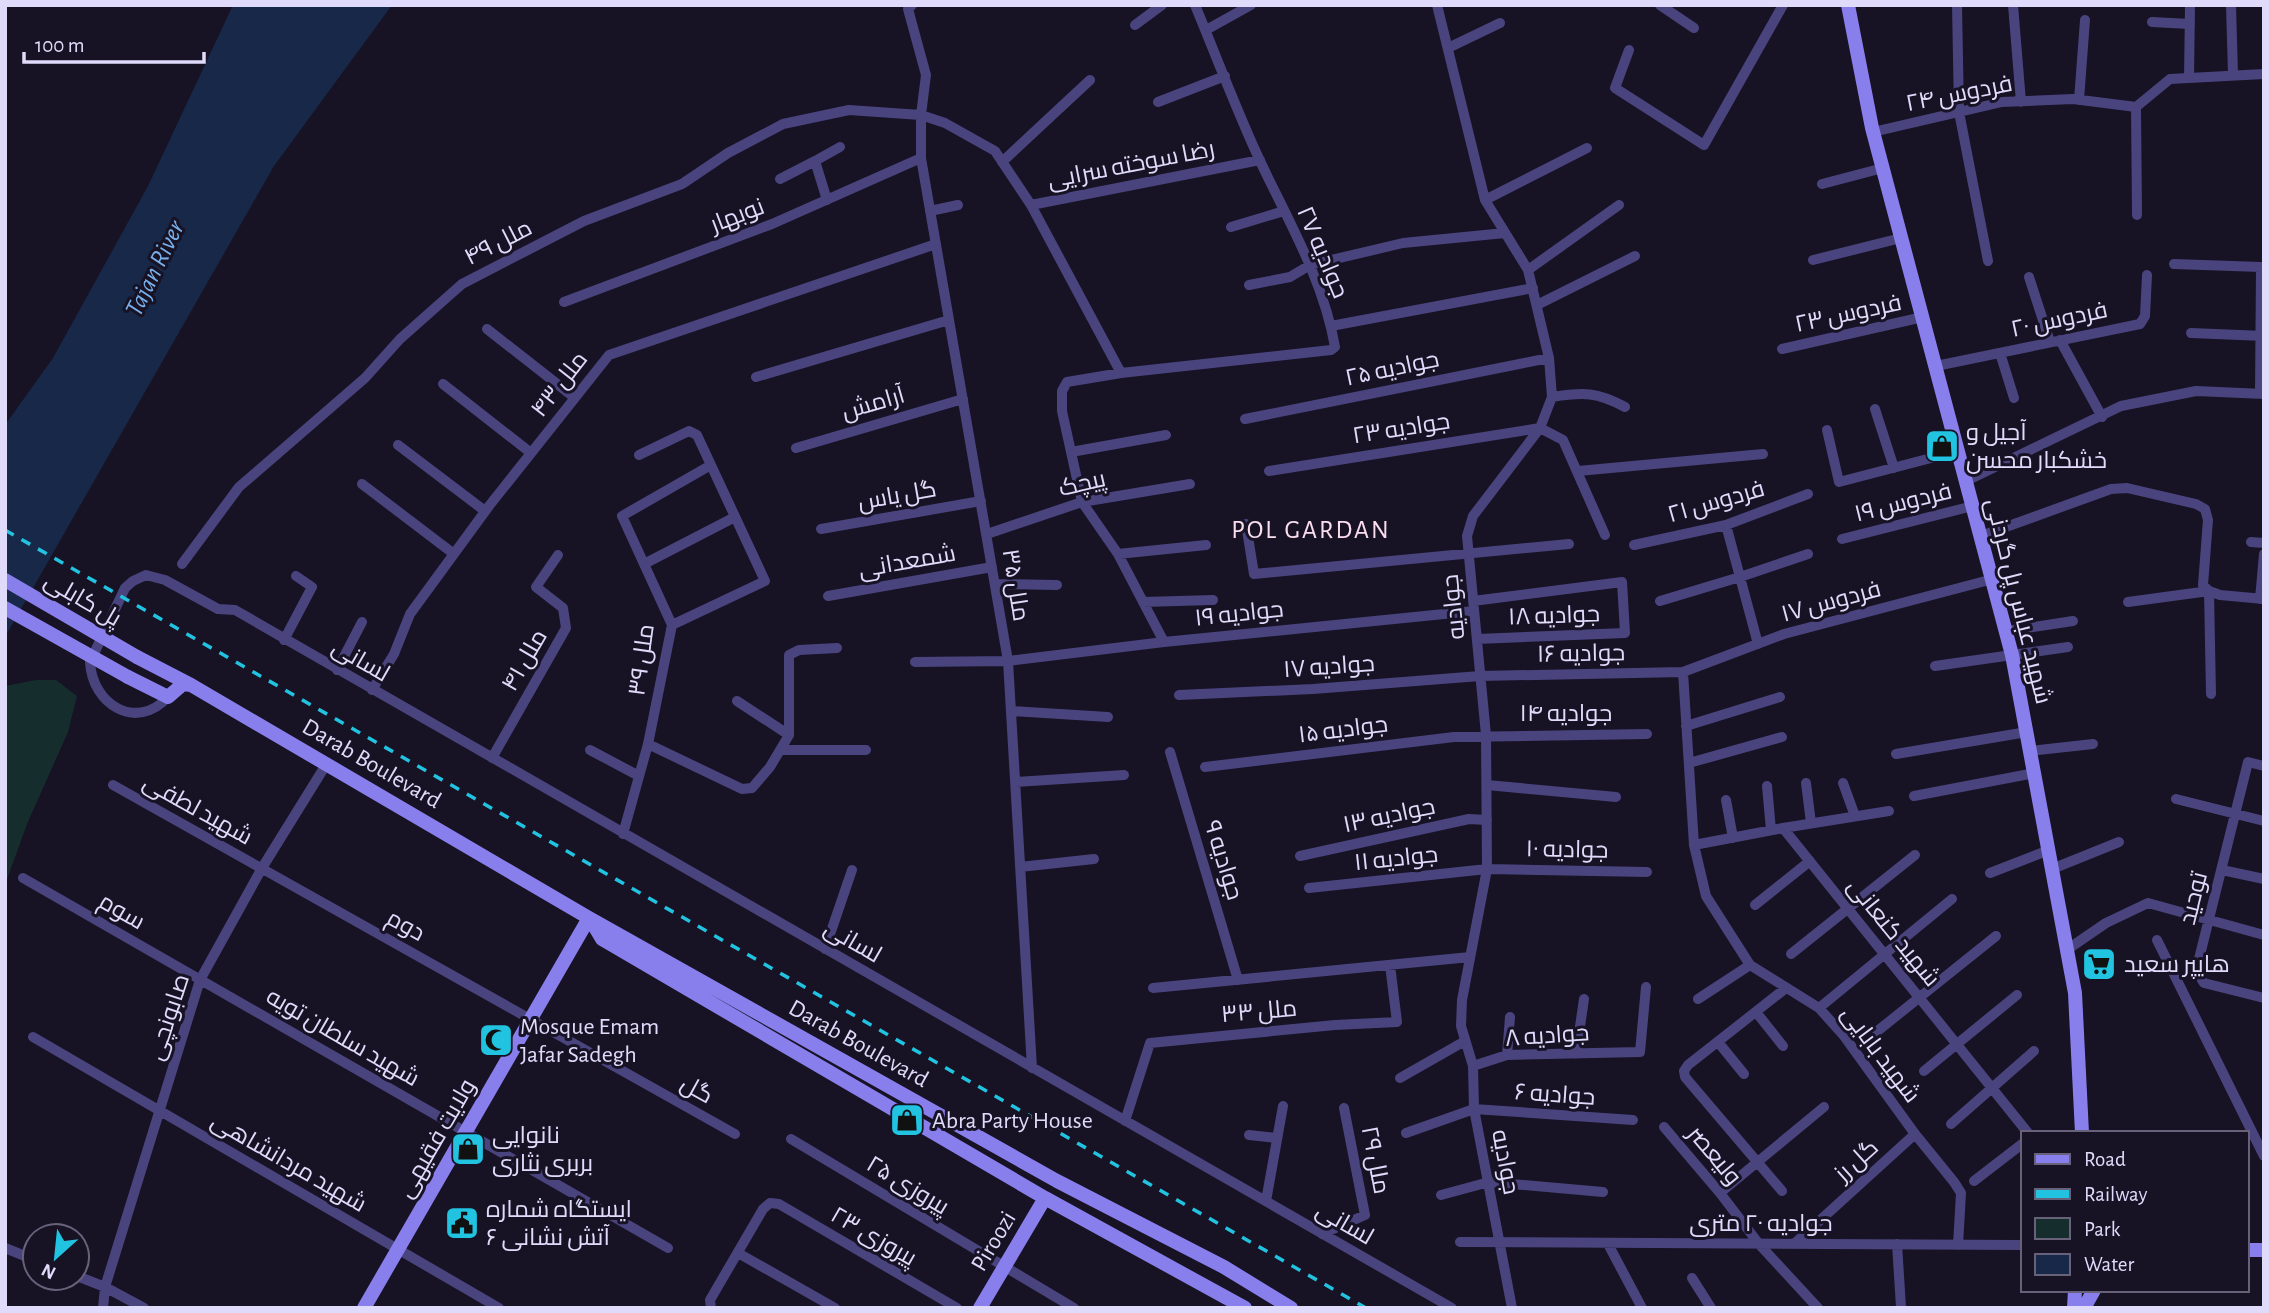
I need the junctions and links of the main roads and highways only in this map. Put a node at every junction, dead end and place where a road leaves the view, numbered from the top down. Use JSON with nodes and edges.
{"nodes":[{"id":1,"x":1848,"y":5,"type":"edge"},
{"id":2,"x":5,"y":580,"type":"edge"},
{"id":3,"x":5,"y":608,"type":"edge"},
{"id":4,"x":191,"y":685,"type":"junction"},
{"id":5,"x":589,"y":918,"type":"junction"},
{"id":6,"x":2082,"y":1131,"type":"edge"},
{"id":7,"x":1045,"y":1198,"type":"junction"},
{"id":8,"x":1235,"y":1274,"type":"junction"},
{"id":9,"x":2093,"y":1292,"type":"edge"},
{"id":10,"x":1224,"y":1295,"type":"junction"},
{"id":11,"x":1287,"y":1307,"type":"edge"},
{"id":12,"x":364,"y":1308,"type":"edge"},
{"id":13,"x":980,"y":1308,"type":"edge"},
{"id":14,"x":1245,"y":1308,"type":"edge"},
{"id":15,"x":2084,"y":1308,"type":"edge"}],
"edges":[{"from":1,"to":6,"type":"main road","name":"شهید عباس پل گردنی"},
{"from":2,"to":4,"type":"main road","name":"پل کابلی","bridge":true},
{"from":3,"to":4,"type":"main road","name":"پل کابلی","bridge":true},
{"from":4,"to":5,"type":"main road","name":"Darab Boulevard"},
{"from":5,"to":7,"type":"main road","name":"Darab Boulevard"},
{"from":5,"to":8,"type":"main road","name":"Darab Boulevard"},
{"from":5,"to":12,"type":"main road","name":"ولایت فقیهی"},
{"from":7,"to":10,"type":"main road","name":"Darab Boulevard"},
{"from":7,"to":13,"type":"main road","name":"Piroozi"},
{"from":8,"to":10,"type":"main road"},
{"from":8,"to":11,"type":"main road","name":"Darab Boulevard"},
{"from":9,"to":15,"type":"main road"},
{"from":10,"to":14,"type":"main road","name":"Darab Boulevard"}]}
